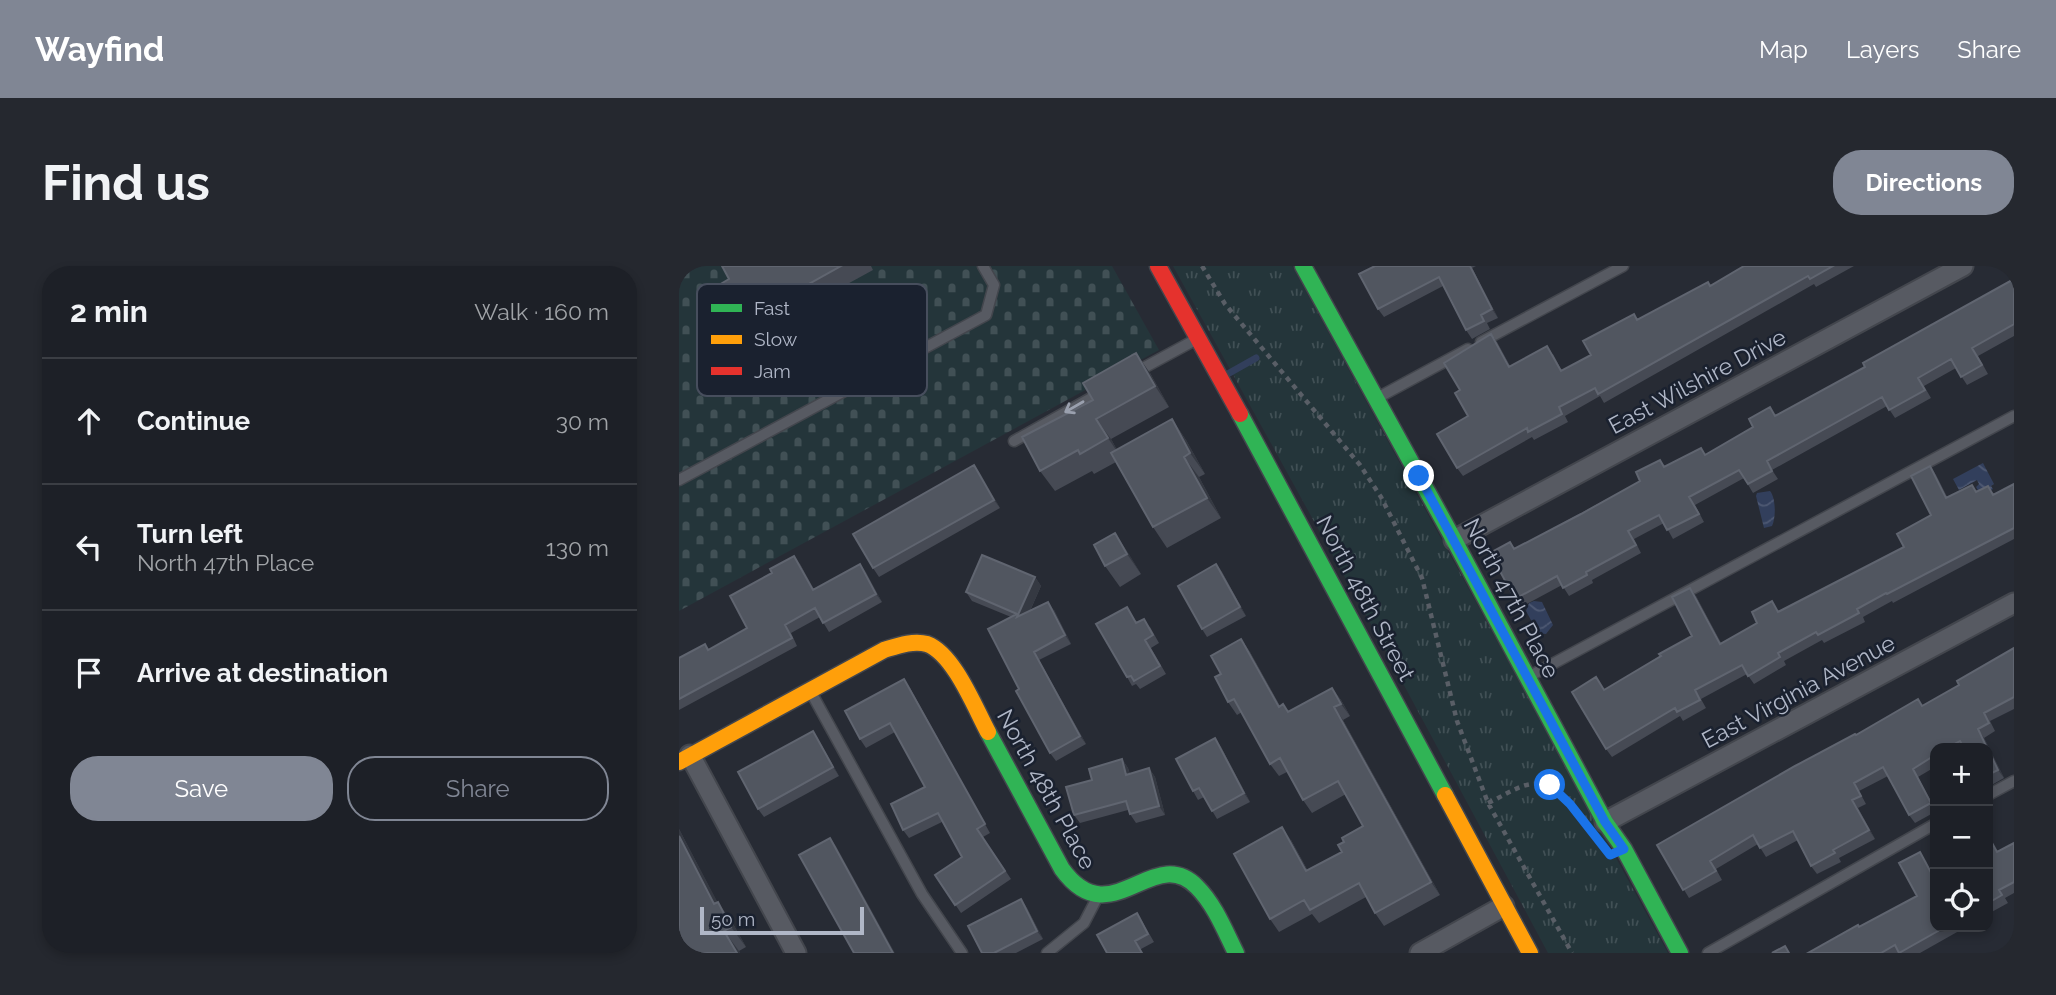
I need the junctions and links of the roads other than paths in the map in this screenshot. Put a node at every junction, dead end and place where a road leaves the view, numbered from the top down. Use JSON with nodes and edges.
{"nodes":[{"id":1,"x":983,"y":266,"type":"edge"},
{"id":2,"x":1158,"y":266,"type":"edge"},
{"id":3,"x":1303,"y":266,"type":"edge"},
{"id":4,"x":1623,"y":266,"type":"edge"},
{"id":5,"x":1963,"y":266,"type":"edge"},
{"id":6,"x":1198,"y":338,"type":"junction"},
{"id":7,"x":927,"y":347,"type":"edge"},
{"id":8,"x":1122,"y":380,"type":"edge"},
{"id":9,"x":1109,"y":387,"type":"edge"},
{"id":10,"x":836,"y":396,"type":"edge"},
{"id":11,"x":1376,"y":399,"type":"junction"},
{"id":12,"x":2014,"y":416,"type":"edge"},
{"id":13,"x":1014,"y":442,"type":"dead end"},
{"id":14,"x":679,"y":480,"type":"edge"},
{"id":15,"x":1454,"y":540,"type":"junction"},
{"id":16,"x":2014,"y":603,"type":"edge"},
{"id":17,"x":1528,"y":677,"type":"junction"},
{"id":18,"x":810,"y":690,"type":"junction"},
{"id":19,"x":685,"y":758,"type":"edge"},
{"id":20,"x":2014,"y":781,"type":"edge"},
{"id":21,"x":1993,"y":792,"type":"edge"},
{"id":22,"x":1605,"y":822,"type":"junction"},
{"id":23,"x":1930,"y":827,"type":"edge"},
{"id":24,"x":1097,"y":897,"type":"junction"},
{"id":25,"x":1504,"y":906,"type":"junction"},
{"id":26,"x":796,"y":953,"type":"edge"},
{"id":27,"x":962,"y":953,"type":"edge"},
{"id":28,"x":1047,"y":953,"type":"edge"},
{"id":29,"x":1236,"y":953,"type":"edge"},
{"id":30,"x":1420,"y":953,"type":"edge"},
{"id":31,"x":1530,"y":953,"type":"edge"},
{"id":32,"x":1680,"y":953,"type":"edge"},
{"id":33,"x":1708,"y":953,"type":"edge"}],
"edges":[{"from":1,"to":7,"type":"lane"},
{"from":2,"to":6,"type":"street","name":"North 48th Street"},
{"from":3,"to":11,"type":"street","name":"North 47th Place"},
{"from":4,"to":11,"type":"lane"},
{"from":5,"to":15,"type":"street","name":"East Wilshire Drive"},
{"from":6,"to":8,"type":"lane"},
{"from":6,"to":25,"type":"street","name":"North 48th Street"},
{"from":9,"to":13,"type":"lane","one_way":true},
{"from":10,"to":14,"type":"lane"},
{"from":11,"to":15,"type":"street","name":"North 47th Place"},
{"from":12,"to":17,"type":"lane"},
{"from":15,"to":17,"type":"street","name":"North 47th Place"},
{"from":16,"to":22,"type":"street","name":"East Virginia Avenue"},
{"from":17,"to":22,"type":"street","name":"North 47th Place"},
{"from":18,"to":19,"type":"street"},
{"from":18,"to":24,"type":"street","name":"North 48th Place"},
{"from":18,"to":27,"type":"lane"},
{"from":19,"to":26,"type":"street"},
{"from":20,"to":21,"type":"lane"},
{"from":22,"to":32,"type":"street","name":"North 47th Place"},
{"from":23,"to":33,"type":"lane"},
{"from":24,"to":28,"type":"lane"},
{"from":24,"to":29,"type":"street","name":"North 48th Place"},
{"from":25,"to":30,"type":"street"},
{"from":25,"to":31,"type":"street","name":"North 48th Street"}]}
